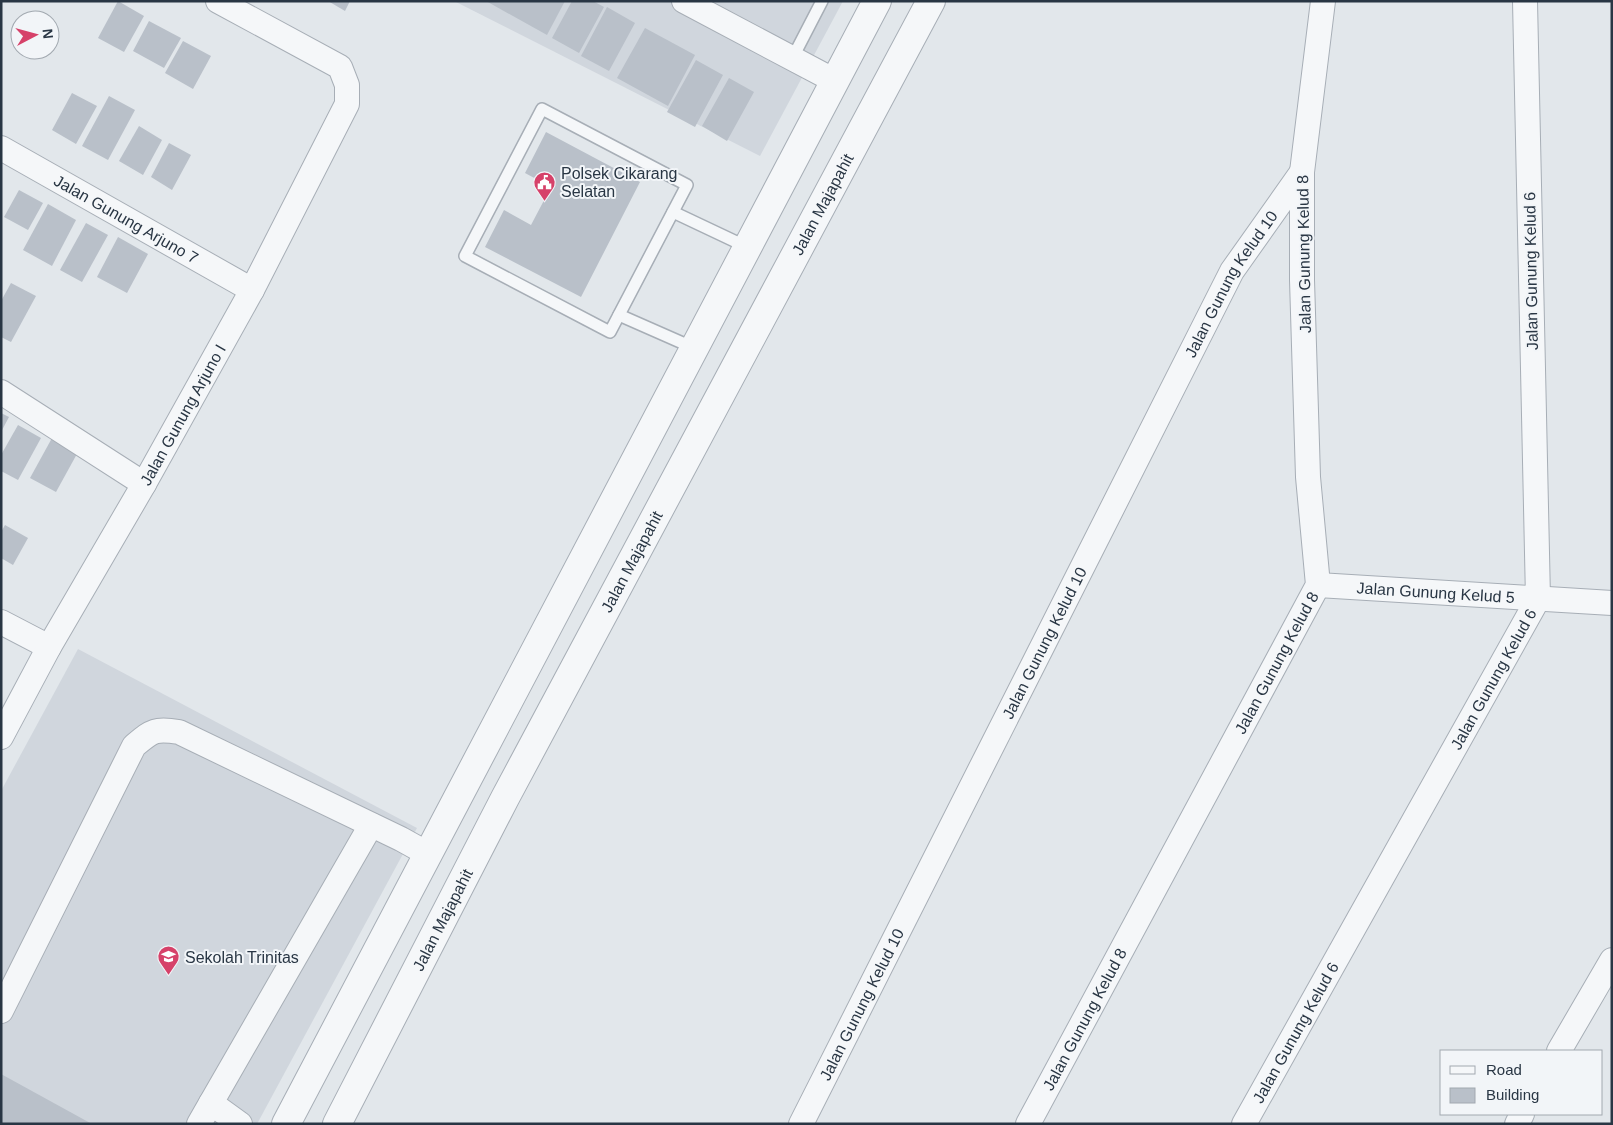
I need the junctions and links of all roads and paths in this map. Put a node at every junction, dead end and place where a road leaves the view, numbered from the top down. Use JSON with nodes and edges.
{"nodes":[{"id":1,"x":218,"y":1,"type":"edge"},
{"id":2,"x":684,"y":1,"type":"edge"},
{"id":3,"x":822,"y":1,"type":"edge"},
{"id":4,"x":877,"y":1,"type":"edge"},
{"id":5,"x":930,"y":1,"type":"edge"},
{"id":6,"x":1323,"y":1,"type":"edge"},
{"id":7,"x":1526,"y":1,"type":"edge"},
{"id":8,"x":801,"y":63,"type":"junction"},
{"id":9,"x":835,"y":81,"type":"junction"},
{"id":10,"x":1,"y":148,"type":"edge"},
{"id":11,"x":1302,"y":172,"type":"junction"},
{"id":12,"x":672,"y":212,"type":"junction"},
{"id":13,"x":746,"y":248,"type":"junction"},
{"id":14,"x":252,"y":290,"type":"junction"},
{"id":15,"x":619,"y":315,"type":"junction"},
{"id":16,"x":694,"y":348,"type":"junction"},
{"id":17,"x":1,"y":392,"type":"edge"},
{"id":18,"x":144,"y":484,"type":"junction"},
{"id":19,"x":1318,"y":585,"type":"junction"},
{"id":20,"x":1538,"y":599,"type":"junction"},
{"id":21,"x":1612,"y":603,"type":"edge"},
{"id":22,"x":1,"y":622,"type":"edge"},
{"id":23,"x":49,"y":647,"type":"junction"},
{"id":24,"x":1,"y":737,"type":"edge"},
{"id":25,"x":468,"y":779,"type":"junction"},
{"id":26,"x":505,"y":798,"type":"junction"},
{"id":27,"x":371,"y":825,"type":"junction"},
{"id":28,"x":428,"y":854,"type":"junction"},
{"id":29,"x":1612,"y":960,"type":"edge"},
{"id":30,"x":1,"y":1010,"type":"edge"},
{"id":31,"x":1560,"y":1050,"type":"edge"},
{"id":32,"x":211,"y":1103,"type":"junction"},
{"id":33,"x":810,"y":1120,"type":"edge"},
{"id":34,"x":199,"y":1124,"type":"edge"},
{"id":35,"x":240,"y":1124,"type":"edge"},
{"id":36,"x":286,"y":1124,"type":"edge"},
{"id":37,"x":337,"y":1124,"type":"edge"},
{"id":38,"x":1028,"y":1124,"type":"edge"},
{"id":39,"x":1244,"y":1124,"type":"edge"}],
"edges":[{"from":1,"to":14,"type":"street","name":"Jalan Gunung Arjuno I"},
{"from":2,"to":8,"type":"street"},
{"from":3,"to":8,"type":"lane"},
{"from":4,"to":9,"type":"street"},
{"from":5,"to":26,"type":"street","name":"Jalan Majapahit"},
{"from":6,"to":11,"type":"street","name":"Jalan Gunung Kelud 8"},
{"from":7,"to":20,"type":"street","name":"Jalan Gunung Kelud 6"},
{"from":8,"to":9,"type":"street"},
{"from":9,"to":13,"type":"street"},
{"from":10,"to":14,"type":"street","name":"Jalan Gunung Arjuno 7"},
{"from":11,"to":19,"type":"street","name":"Jalan Gunung Kelud 8"},
{"from":11,"to":33,"type":"street","name":"Jalan Gunung Kelud 10"},
{"from":12,"to":13,"type":"lane"},
{"from":12,"to":15,"type":"lane"},
{"from":12,"to":15,"type":"lane"},
{"from":13,"to":16,"type":"street"},
{"from":14,"to":18,"type":"street","name":"Jalan Gunung Arjuno I"},
{"from":15,"to":16,"type":"lane"},
{"from":16,"to":25,"type":"street"},
{"from":17,"to":18,"type":"street"},
{"from":18,"to":23,"type":"street","name":"Jalan Gunung Arjuno I"},
{"from":19,"to":20,"type":"street","name":"Jalan Gunung Kelud 5"},
{"from":19,"to":38,"type":"street","name":"Jalan Gunung Kelud 8"},
{"from":20,"to":21,"type":"street","name":"Jalan Gunung Kelud 5"},
{"from":20,"to":39,"type":"street","name":"Jalan Gunung Kelud 6"},
{"from":22,"to":23,"type":"street"},
{"from":23,"to":24,"type":"street","name":"Jalan Gunung Arjuno I"},
{"from":25,"to":26,"type":"street"},
{"from":25,"to":28,"type":"street"},
{"from":26,"to":37,"type":"street","name":"Jalan Majapahit"},
{"from":27,"to":28,"type":"street"},
{"from":27,"to":30,"type":"street"},
{"from":27,"to":32,"type":"street"},
{"from":28,"to":36,"type":"street"},
{"from":29,"to":31,"type":"street"},
{"from":32,"to":34,"type":"street"},
{"from":32,"to":35,"type":"street"}]}
